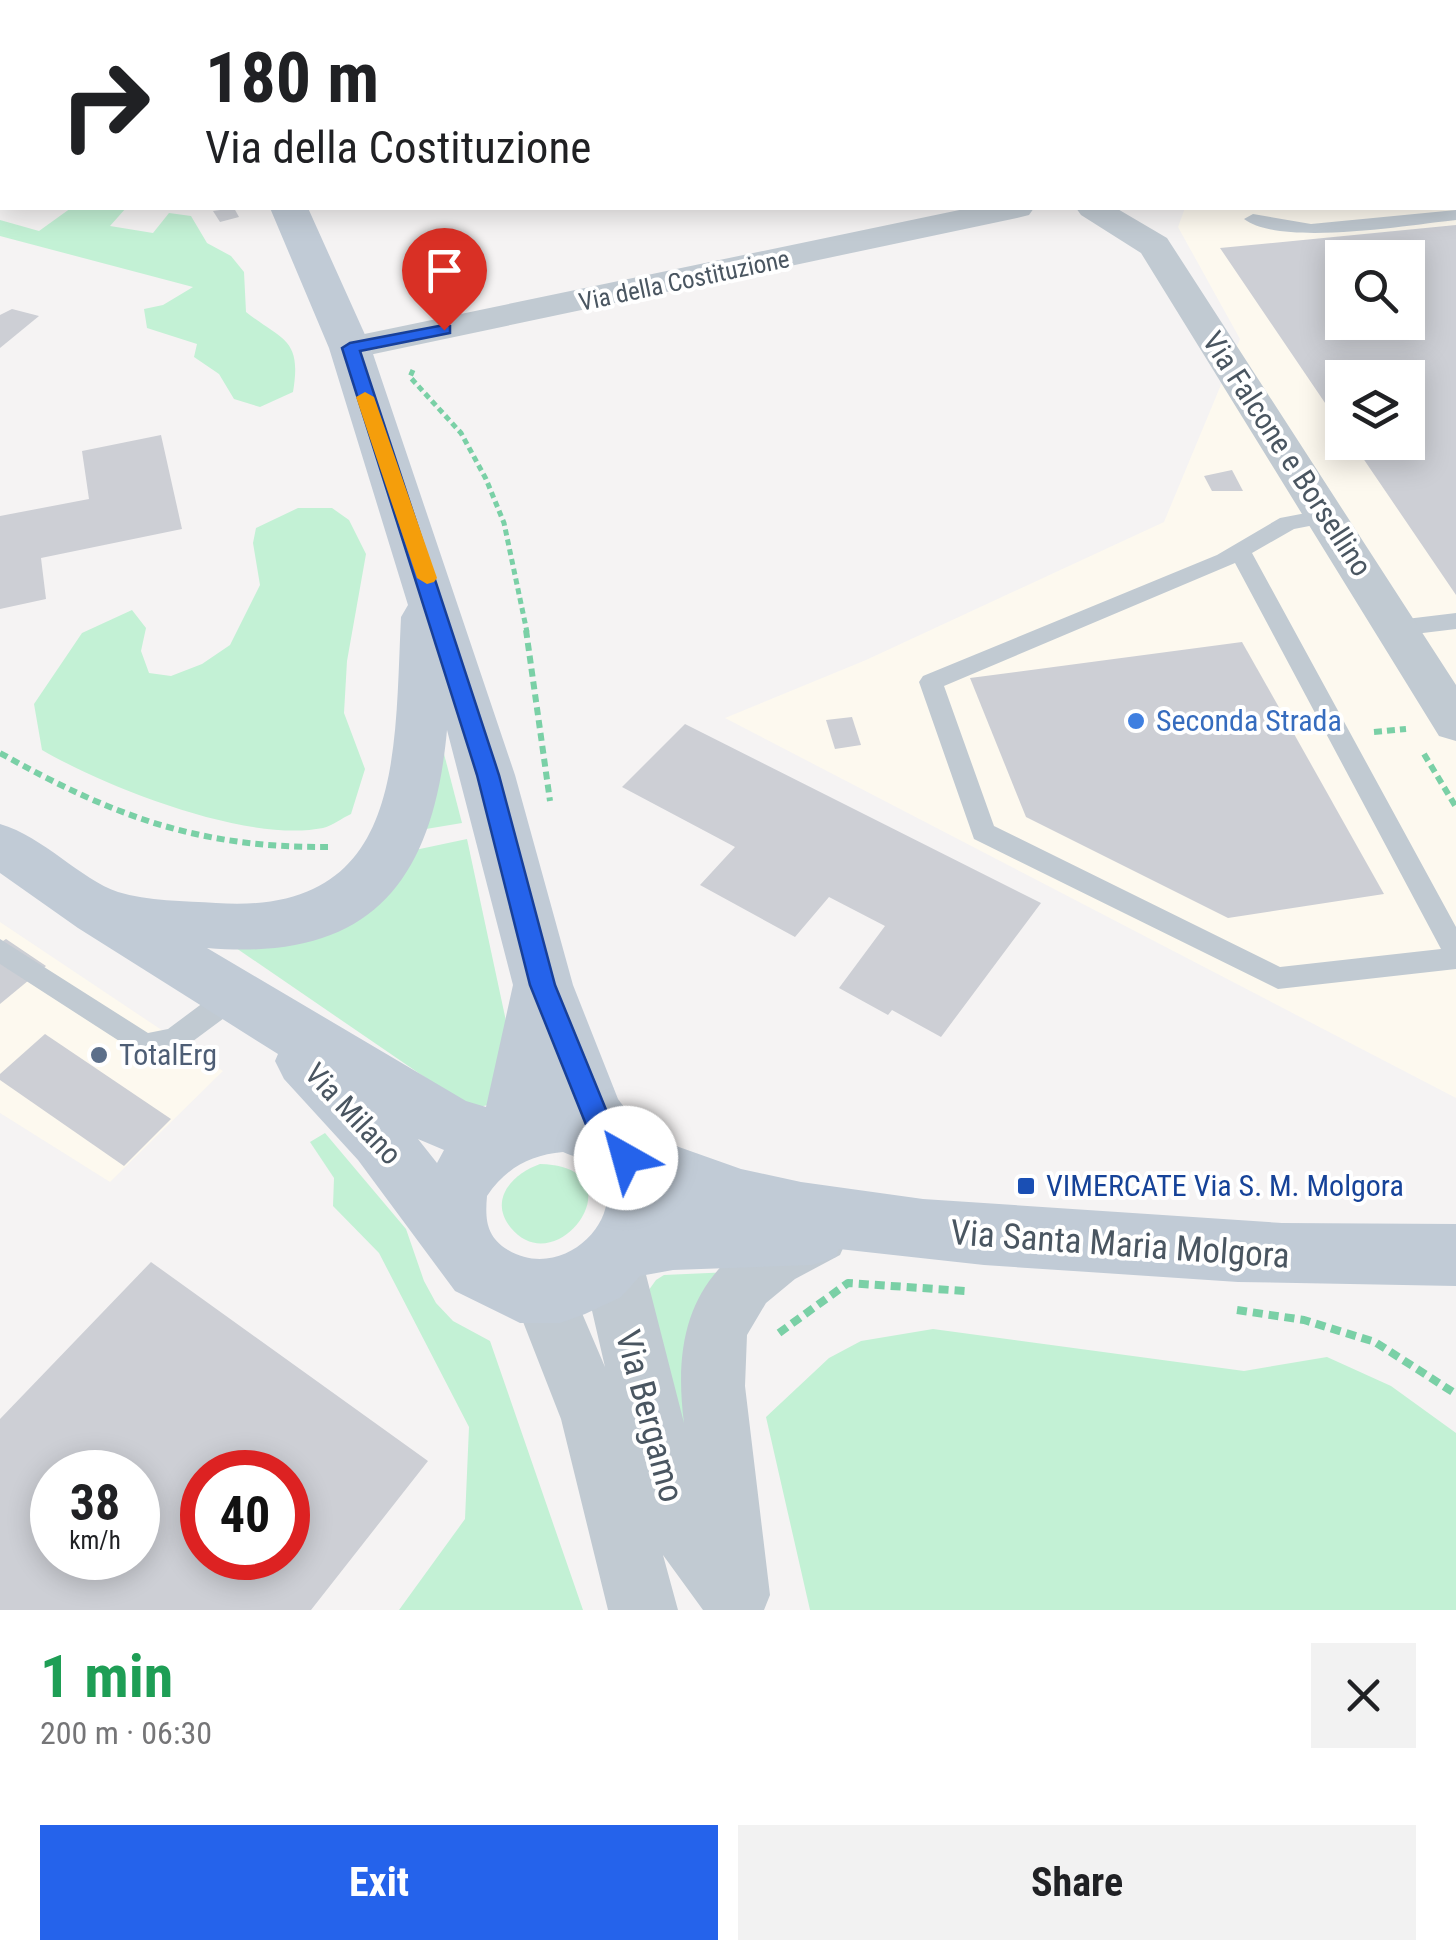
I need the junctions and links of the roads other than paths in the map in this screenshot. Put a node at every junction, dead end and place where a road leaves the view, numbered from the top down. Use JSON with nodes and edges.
{"nodes":[{"id":1,"x":290,"y":210,"type":"edge"},
{"id":2,"x":1054,"y":210,"type":"edge"},
{"id":3,"x":1064,"y":210,"type":"edge"},
{"id":4,"x":1456,"y":215,"type":"edge"},
{"id":5,"x":1254,"y":218,"type":"dead end"},
{"id":6,"x":1152,"y":227,"type":"edge"},
{"id":7,"x":350,"y":348,"type":"junction"},
{"id":8,"x":1327,"y":516,"type":"junction"},
{"id":9,"x":1240,"y":550,"type":"junction"},
{"id":10,"x":427,"y":579,"type":"junction"},
{"id":11,"x":1456,"y":621,"type":"edge"},
{"id":12,"x":1398,"y":628,"type":"junction"},
{"id":13,"x":1456,"y":724,"type":"edge"},
{"id":14,"x":0,"y":846,"type":"edge"},
{"id":15,"x":99,"y":912,"type":"junction"},
{"id":16,"x":0,"y":950,"type":"edge"},
{"id":17,"x":1456,"y":955,"type":"edge"},
{"id":18,"x":542,"y":985,"type":"junction"},
{"id":19,"x":232,"y":996,"type":"junction"},
{"id":20,"x":505,"y":1136,"type":"junction"},
{"id":21,"x":617,"y":1149,"type":"junction"},
{"id":22,"x":460,"y":1244,"type":"junction"},
{"id":23,"x":849,"y":1248,"type":"junction"},
{"id":24,"x":619,"y":1255,"type":"junction"},
{"id":25,"x":1456,"y":1255,"type":"edge"},
{"id":26,"x":1360,"y":1259,"type":"junction"},
{"id":27,"x":1456,"y":1278,"type":"edge"},
{"id":28,"x":542,"y":1291,"type":"junction"},
{"id":29,"x":736,"y":1603,"type":"edge"},
{"id":30,"x":643,"y":1610,"type":"edge"}],
"edges":[{"from":1,"to":7,"type":"street"},
{"from":2,"to":7,"type":"street","name":"Via della Costituzione"},
{"from":3,"to":6,"type":"street","name":"Via Falcone e Borsellino"},
{"from":4,"to":5,"type":"lane"},
{"from":6,"to":8,"type":"street","name":"Via Falcone e Borsellino"},
{"from":7,"to":10,"type":"street"},
{"from":8,"to":9,"type":"lane"},
{"from":8,"to":12,"type":"street","name":"Via Falcone e Borsellino"},
{"from":9,"to":17,"type":"lane"},
{"from":9,"to":17,"type":"lane"},
{"from":10,"to":15,"type":"street"},
{"from":10,"to":18,"type":"street"},
{"from":11,"to":12,"type":"lane"},
{"from":12,"to":13,"type":"street","name":"Via Falcone e Borsellino"},
{"from":14,"to":15,"type":"street","name":"Via Milano"},
{"from":15,"to":19,"type":"street","name":"Via Milano"},
{"from":16,"to":19,"type":"lane"},
{"from":18,"to":20,"type":"street"},
{"from":18,"to":21,"type":"street"},
{"from":19,"to":20,"type":"street","name":"Via Milano"},
{"from":19,"to":22,"type":"street","name":"Via Milano"},
{"from":20,"to":21,"type":"street"},
{"from":20,"to":22,"type":"street"},
{"from":21,"to":23,"type":"street","name":"Via Santa Maria Molgora"},
{"from":21,"to":24,"type":"street"},
{"from":22,"to":28,"type":"street"},
{"from":23,"to":24,"type":"street","name":"Via Santa Maria Molgora"},
{"from":23,"to":26,"type":"street","name":"Via Santa Maria Molgora"},
{"from":23,"to":29,"type":"street"},
{"from":24,"to":28,"type":"street"},
{"from":24,"to":29,"type":"street","name":"Via Bergamo"},
{"from":25,"to":26,"type":"street","name":"Via Santa Maria Molgora"},
{"from":26,"to":27,"type":"street","name":"Via Santa Maria Molgora"},
{"from":28,"to":30,"type":"street","name":"Via Bergamo"}]}
